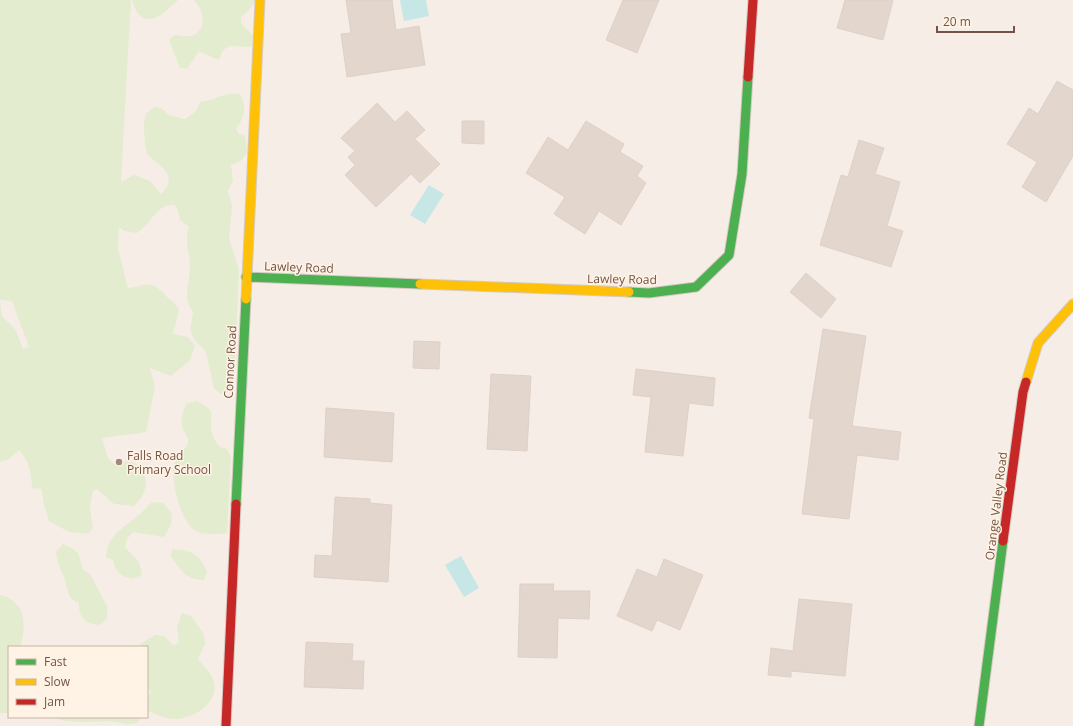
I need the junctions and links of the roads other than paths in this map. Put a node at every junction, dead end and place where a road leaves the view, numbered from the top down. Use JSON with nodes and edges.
{"nodes":[{"id":1,"x":260,"y":0,"type":"edge"},
{"id":2,"x":753,"y":0,"type":"edge"},
{"id":3,"x":246,"y":277,"type":"junction"},
{"id":4,"x":1073,"y":304,"type":"edge"},
{"id":5,"x":226,"y":726,"type":"edge"},
{"id":6,"x":979,"y":726,"type":"edge"}],
"edges":[{"from":1,"to":3,"type":"street","name":"Connor Road"},
{"from":2,"to":3,"type":"street","name":"Lawley Road"},
{"from":3,"to":5,"type":"street","name":"Connor Road"},
{"from":4,"to":6,"type":"street","name":"Orange Valley Road"}]}
